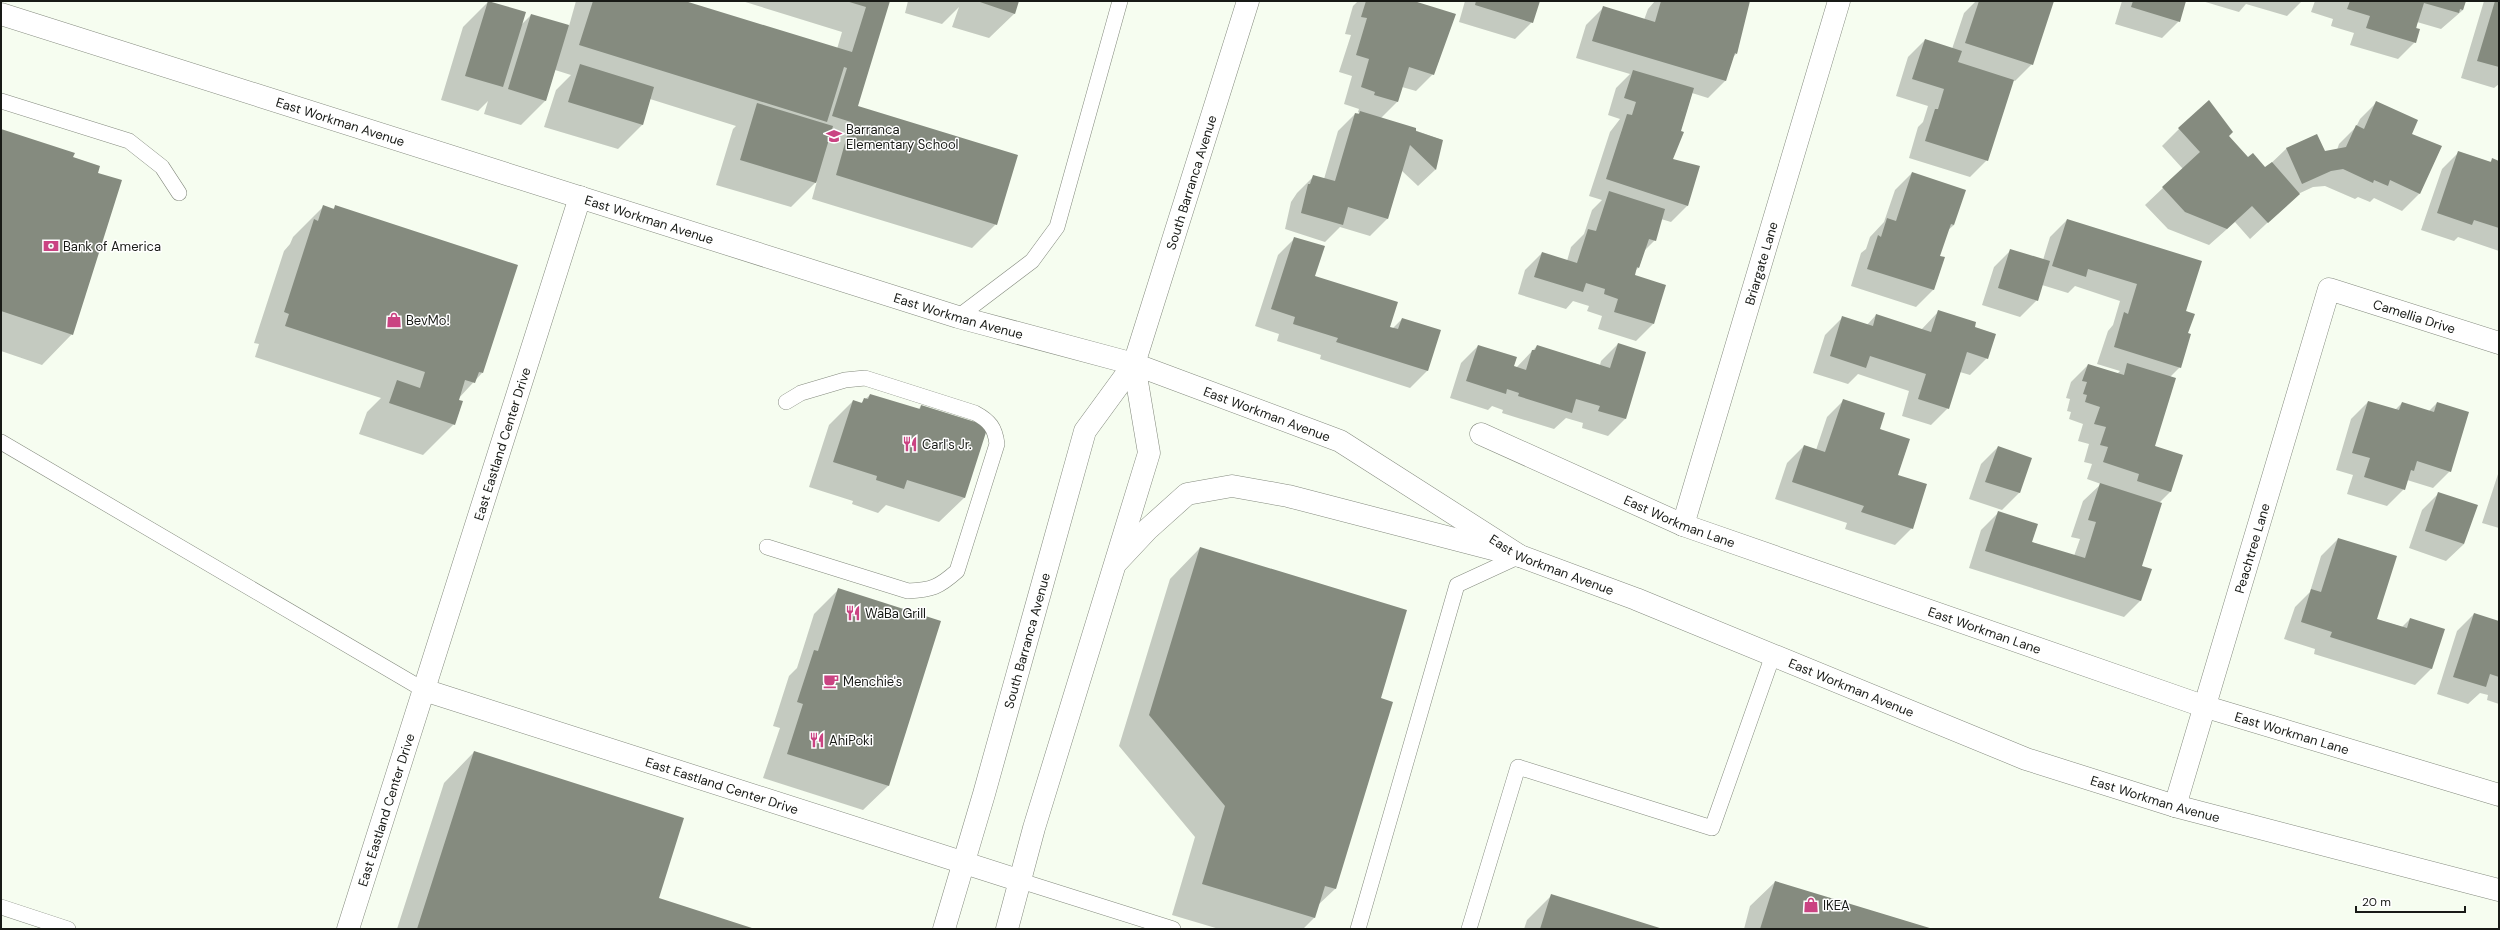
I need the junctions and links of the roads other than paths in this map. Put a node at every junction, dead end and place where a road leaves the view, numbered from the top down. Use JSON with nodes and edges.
{"nodes":[{"id":1,"x":1120,"y":1,"type":"edge"},
{"id":2,"x":1248,"y":1,"type":"edge"},
{"id":3,"x":1839,"y":1,"type":"edge"},
{"id":4,"x":1,"y":14,"type":"edge"},
{"id":5,"x":1,"y":101,"type":"edge"},
{"id":6,"x":180,"y":193,"type":"dead end"},
{"id":7,"x":580,"y":197,"type":"junction"},
{"id":8,"x":2329,"y":289,"type":"joint"},
{"id":9,"x":958,"y":317,"type":"junction"},
{"id":10,"x":2499,"y":343,"type":"edge"},
{"id":11,"x":1134,"y":364,"type":"junction"},
{"id":12,"x":786,"y":402,"type":"dead end"},
{"id":13,"x":1481,"y":434,"type":"dead end"},
{"id":14,"x":1,"y":442,"type":"edge"},
{"id":15,"x":1683,"y":525,"type":"junction"},
{"id":16,"x":767,"y":547,"type":"dead end"},
{"id":17,"x":1520,"y":556,"type":"junction"},
{"id":18,"x":1113,"y":566,"type":"junction"},
{"id":19,"x":1773,"y":655,"type":"junction"},
{"id":20,"x":424,"y":690,"type":"junction"},
{"id":21,"x":2203,"y":706,"type":"junction"},
{"id":22,"x":2499,"y":795,"type":"edge"},
{"id":23,"x":2175,"y":806,"type":"junction"},
{"id":24,"x":965,"y":863,"type":"junction"},
{"id":25,"x":1021,"y":881,"type":"junction"},
{"id":26,"x":2499,"y":890,"type":"edge"},
{"id":27,"x":1,"y":907,"type":"edge"},
{"id":28,"x":68,"y":929,"type":"edge"},
{"id":29,"x":348,"y":929,"type":"edge"},
{"id":30,"x":944,"y":929,"type":"edge"},
{"id":31,"x":1007,"y":929,"type":"edge"},
{"id":32,"x":1173,"y":929,"type":"edge"},
{"id":33,"x":1358,"y":929,"type":"edge"},
{"id":34,"x":1469,"y":929,"type":"edge"}],
"edges":[{"from":1,"to":9,"type":"lane"},
{"from":2,"to":11,"type":"street","name":"South Barranca Avenue"},
{"from":3,"to":15,"type":"street","name":"Briargate Lane"},
{"from":4,"to":7,"type":"street","name":"East Workman Avenue"},
{"from":5,"to":6,"type":"lane"},
{"from":7,"to":9,"type":"street","name":"East Workman Avenue"},
{"from":7,"to":20,"type":"street","name":"East Eastland Center Drive"},
{"from":8,"to":10,"type":"street","name":"Camellia Drive"},
{"from":8,"to":21,"type":"street","name":"Peachtree Lane"},
{"from":9,"to":11,"type":"street","name":"East Workman Avenue"},
{"from":11,"to":17,"type":"street","name":"East Workman Avenue"},
{"from":11,"to":18,"type":"street","name":"South Barranca Avenue"},
{"from":11,"to":24,"type":"street","name":"South Barranca Avenue"},
{"from":12,"to":16,"type":"lane"},
{"from":13,"to":15,"type":"street","name":"East Workman Lane"},
{"from":14,"to":20,"type":"lane"},
{"from":15,"to":21,"type":"street","name":"East Workman Lane"},
{"from":17,"to":18,"type":"street"},
{"from":17,"to":19,"type":"street","name":"East Workman Avenue"},
{"from":17,"to":33,"type":"lane"},
{"from":18,"to":25,"type":"street","name":"South Barranca Avenue"},
{"from":19,"to":23,"type":"street","name":"East Workman Avenue"},
{"from":19,"to":34,"type":"lane"},
{"from":20,"to":24,"type":"street","name":"East Eastland Center Drive"},
{"from":20,"to":29,"type":"street","name":"East Eastland Center Drive"},
{"from":21,"to":22,"type":"street","name":"East Workman Lane"},
{"from":21,"to":23,"type":"street","name":"Peachtree Lane"},
{"from":23,"to":26,"type":"street","name":"East Workman Avenue"},
{"from":24,"to":25,"type":"street","name":"East Eastland Center Drive"},
{"from":24,"to":30,"type":"street","name":"South Barranca Avenue"},
{"from":25,"to":31,"type":"street","name":"South Barranca Avenue"},
{"from":25,"to":32,"type":"lane"},
{"from":27,"to":28,"type":"lane"}]}
